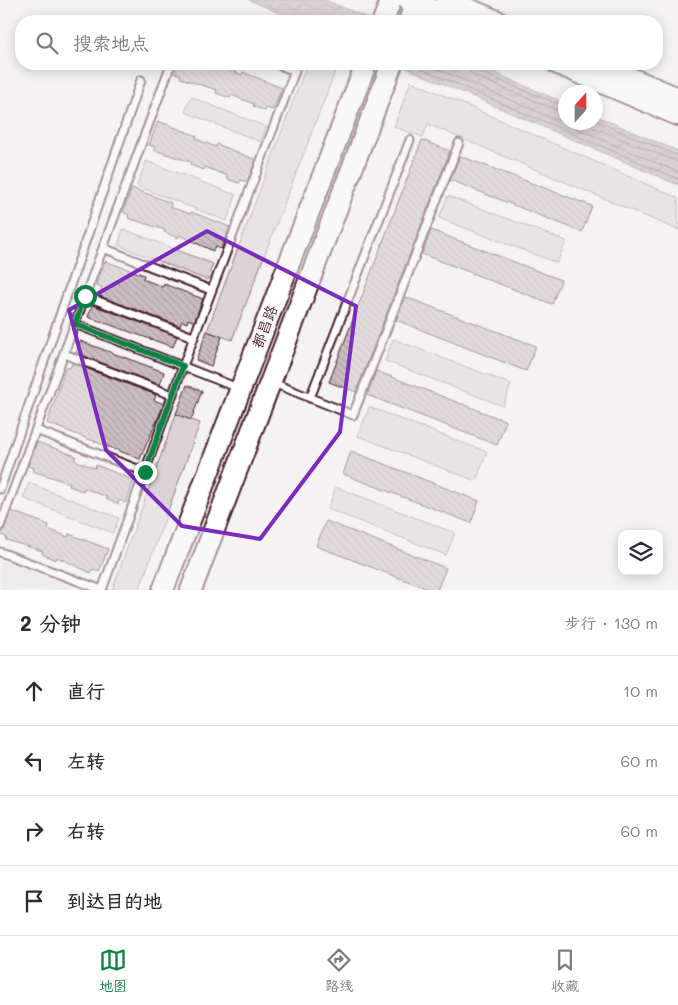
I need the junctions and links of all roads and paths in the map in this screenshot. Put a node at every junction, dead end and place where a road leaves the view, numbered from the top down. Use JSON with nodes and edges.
{"nodes":[{"id":1,"x":391,"y":0,"type":"edge"},
{"id":2,"x":447,"y":0,"type":"edge"},
{"id":3,"x":412,"y":6,"type":"edge"},
{"id":4,"x":385,"y":15,"type":"edge"},
{"id":5,"x":440,"y":15,"type":"edge"},
{"id":6,"x":483,"y":15,"type":"edge"},
{"id":7,"x":170,"y":70,"type":"edge"},
{"id":8,"x":292,"y":70,"type":"edge"},
{"id":9,"x":364,"y":70,"type":"edge"},
{"id":10,"x":390,"y":70,"type":"edge"},
{"id":11,"x":572,"y":70,"type":"edge"},
{"id":12,"x":611,"y":70,"type":"edge"},
{"id":13,"x":141,"y":80,"type":"dead end"},
{"id":14,"x":678,"y":98,"type":"edge"},
{"id":15,"x":678,"y":115,"type":"edge"},
{"id":16,"x":410,"y":140,"type":"dead end"},
{"id":17,"x":460,"y":143,"type":"dead end"},
{"id":18,"x":103,"y":248,"type":"junction"},
{"id":19,"x":212,"y":290,"type":"junction"},
{"id":20,"x":85,"y":296,"type":"junction"},
{"id":21,"x":75,"y":324,"type":"junction"},
{"id":22,"x":194,"y":338,"type":"junction"},
{"id":23,"x":64,"y":354,"type":"junction"},
{"id":24,"x":183,"y":366,"type":"junction"},
{"id":25,"x":271,"y":382,"type":"junction"},
{"id":26,"x":241,"y":389,"type":"junction"},
{"id":27,"x":172,"y":395,"type":"junction"},
{"id":28,"x":310,"y":398,"type":"junction"},
{"id":29,"x":36,"y":430,"type":"junction"},
{"id":30,"x":145,"y":472,"type":"junction"},
{"id":31,"x":0,"y":489,"type":"edge"},
{"id":32,"x":0,"y":526,"type":"edge"},
{"id":33,"x":0,"y":552,"type":"edge"},
{"id":34,"x":164,"y":590,"type":"edge"},
{"id":35,"x":191,"y":590,"type":"edge"}],
"edges":[{"from":1,"to":4,"type":"main road"},
{"from":2,"to":6,"type":"main road"},
{"from":3,"to":5,"type":"main road"},
{"from":7,"to":18,"type":"lane"},
{"from":8,"to":19,"type":"lane"},
{"from":9,"to":26,"type":"main road","name":"都昌路"},
{"from":10,"to":25,"type":"main road","name":"都昌路"},
{"from":11,"to":15,"type":"main road"},
{"from":12,"to":14,"type":"main road"},
{"from":13,"to":31,"type":"lane"},
{"from":16,"to":28,"type":"lane"},
{"from":17,"to":28,"type":"lane"},
{"from":18,"to":19,"type":"lane"},
{"from":18,"to":20,"type":"lane"},
{"from":19,"to":22,"type":"lane"},
{"from":20,"to":21,"type":"lane"},
{"from":20,"to":22,"type":"lane"},
{"from":21,"to":23,"type":"lane"},
{"from":21,"to":24,"type":"lane"},
{"from":22,"to":24,"type":"lane"},
{"from":23,"to":27,"type":"lane"},
{"from":23,"to":29,"type":"lane"},
{"from":24,"to":26,"type":"lane"},
{"from":24,"to":27,"type":"lane"},
{"from":25,"to":28,"type":"lane"},
{"from":25,"to":35,"type":"main road","name":"都昌路"},
{"from":26,"to":34,"type":"main road","name":"都昌路"},
{"from":27,"to":30,"type":"lane"},
{"from":29,"to":30,"type":"lane"},
{"from":29,"to":32,"type":"lane"},
{"from":30,"to":33,"type":"lane"}]}
